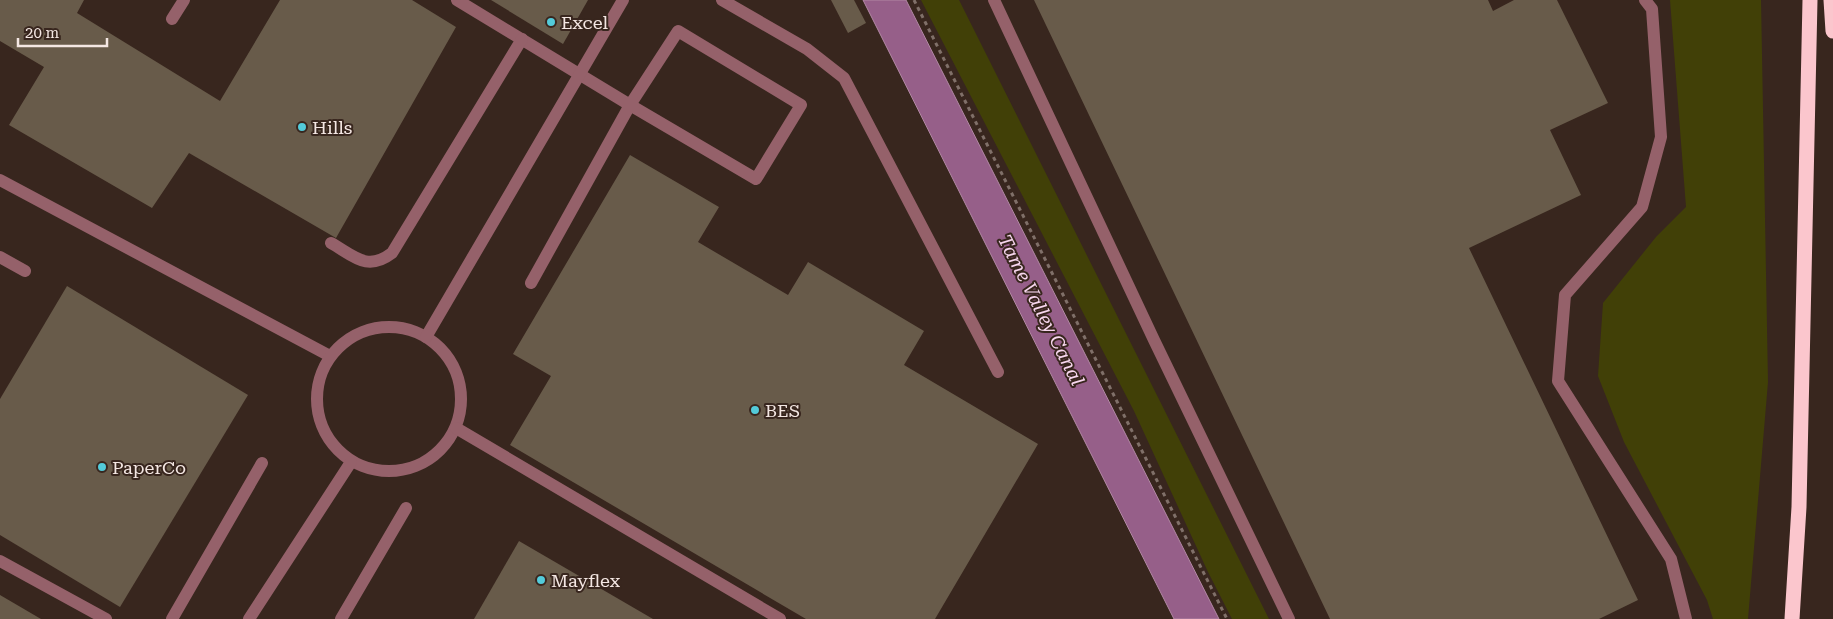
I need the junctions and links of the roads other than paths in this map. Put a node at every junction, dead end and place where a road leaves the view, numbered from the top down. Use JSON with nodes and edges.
{"nodes":[{"id":1,"x":184,"y":0,"type":"edge"},
{"id":2,"x":457,"y":0,"type":"edge"},
{"id":3,"x":622,"y":0,"type":"edge"},
{"id":4,"x":722,"y":0,"type":"edge"},
{"id":5,"x":994,"y":0,"type":"edge"},
{"id":6,"x":1645,"y":0,"type":"edge"},
{"id":7,"x":1810,"y":0,"type":"edge"},
{"id":8,"x":1831,"y":0,"type":"edge"},
{"id":9,"x":172,"y":19,"type":"dead end"},
{"id":10,"x":1833,"y":31,"type":"edge"},
{"id":11,"x":522,"y":39,"type":"junction"},
{"id":12,"x":579,"y":73,"type":"junction"},
{"id":13,"x":630,"y":105,"type":"junction"},
{"id":14,"x":0,"y":180,"type":"edge"},
{"id":15,"x":331,"y":243,"type":"dead end"},
{"id":16,"x":0,"y":257,"type":"edge"},
{"id":17,"x":25,"y":271,"type":"dead end"},
{"id":18,"x":531,"y":283,"type":"dead end"},
{"id":19,"x":426,"y":337,"type":"junction"},
{"id":20,"x":330,"y":356,"type":"junction"},
{"id":21,"x":998,"y":372,"type":"dead end"},
{"id":22,"x":456,"y":428,"type":"junction"},
{"id":23,"x":351,"y":462,"type":"junction"},
{"id":24,"x":262,"y":463,"type":"dead end"},
{"id":25,"x":406,"y":508,"type":"dead end"},
{"id":26,"x":0,"y":561,"type":"edge"},
{"id":27,"x":106,"y":619,"type":"edge"},
{"id":28,"x":172,"y":619,"type":"edge"},
{"id":29,"x":248,"y":619,"type":"edge"},
{"id":30,"x":341,"y":619,"type":"edge"},
{"id":31,"x":780,"y":619,"type":"edge"},
{"id":32,"x":1289,"y":619,"type":"edge"},
{"id":33,"x":1686,"y":619,"type":"edge"},
{"id":34,"x":1792,"y":619,"type":"edge"}],
"edges":[{"from":1,"to":9,"type":"street"},
{"from":2,"to":11,"type":"street"},
{"from":3,"to":12,"type":"street"},
{"from":4,"to":21,"type":"street"},
{"from":5,"to":32,"type":"street"},
{"from":6,"to":33,"type":"street"},
{"from":7,"to":34,"type":"highway"},
{"from":8,"to":10,"type":"highway"},
{"from":11,"to":12,"type":"street"},
{"from":11,"to":15,"type":"street"},
{"from":12,"to":13,"type":"street"},
{"from":12,"to":19,"type":"street"},
{"from":13,"to":13,"type":"street"},
{"from":13,"to":18,"type":"street"},
{"from":14,"to":20,"type":"street"},
{"from":16,"to":17,"type":"street"},
{"from":19,"to":20,"type":"street"},
{"from":19,"to":22,"type":"street"},
{"from":20,"to":23,"type":"street"},
{"from":22,"to":23,"type":"street"},
{"from":22,"to":31,"type":"street"},
{"from":23,"to":29,"type":"street"},
{"from":24,"to":28,"type":"street"},
{"from":25,"to":30,"type":"street"},
{"from":26,"to":27,"type":"street"}]}
